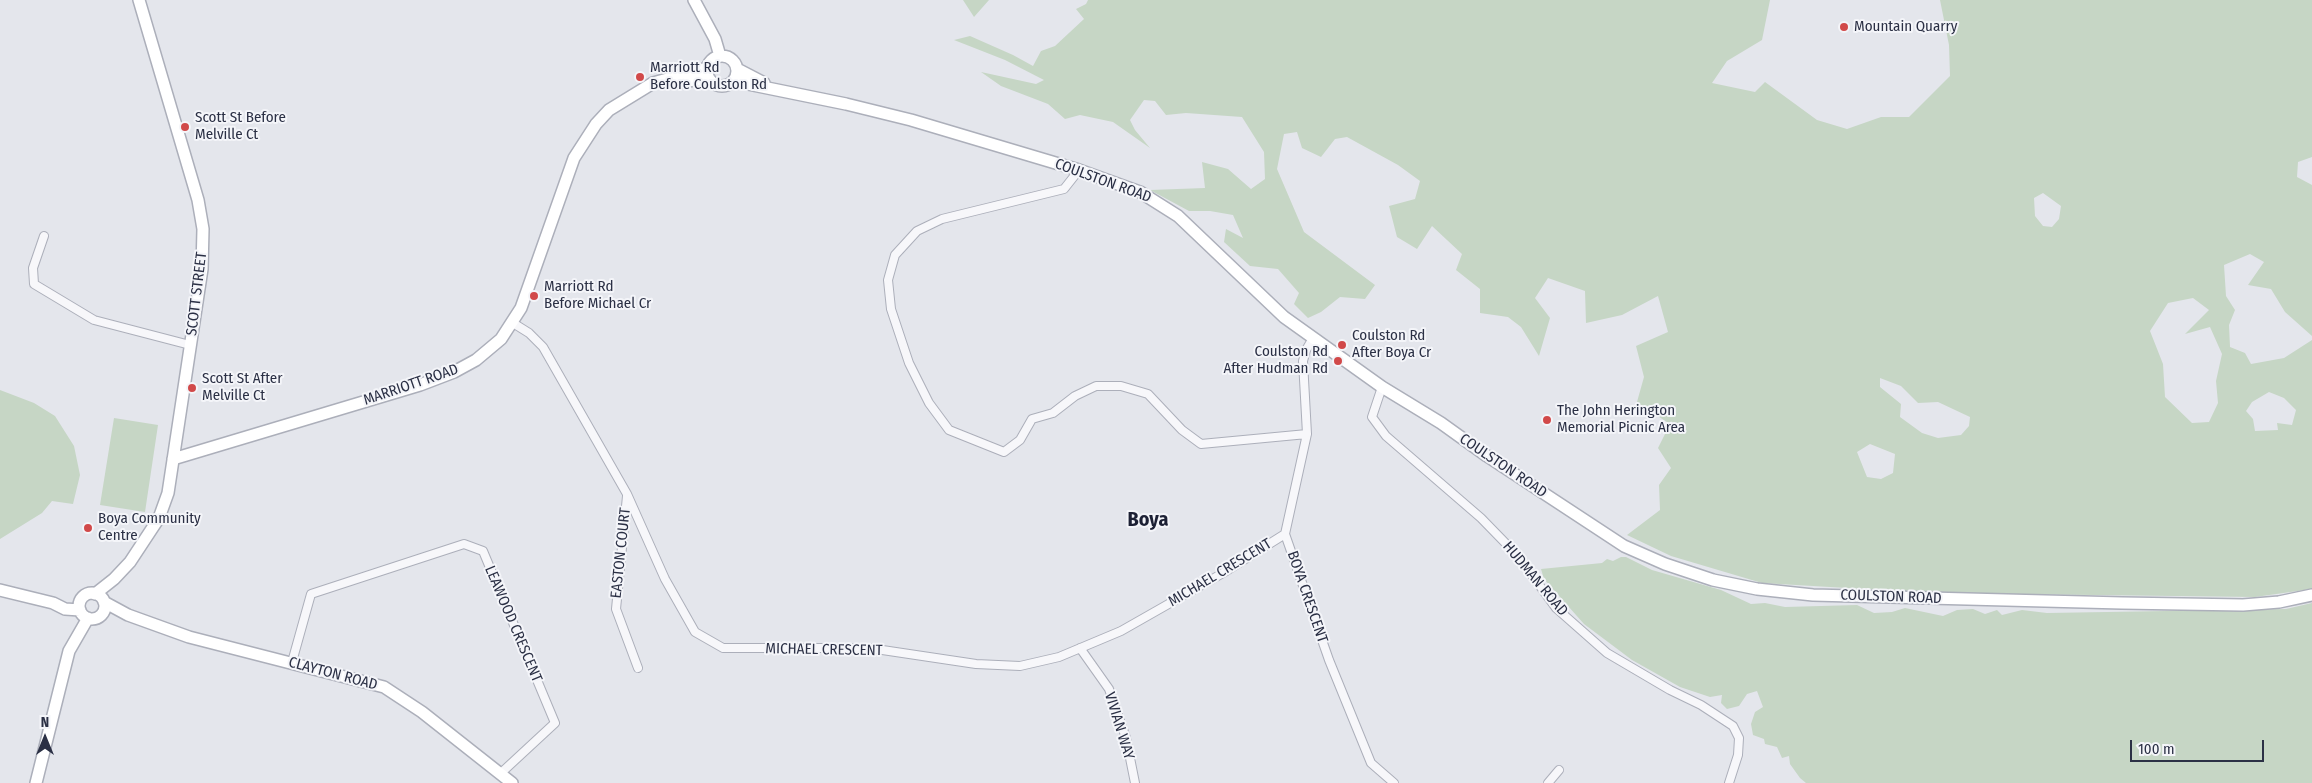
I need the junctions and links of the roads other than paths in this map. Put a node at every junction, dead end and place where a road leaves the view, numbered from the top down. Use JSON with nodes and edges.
{"nodes":[{"id":1,"x":139,"y":0,"type":"edge"},
{"id":2,"x":694,"y":0,"type":"edge"},
{"id":3,"x":714,"y":61,"type":"junction"},
{"id":4,"x":737,"y":69,"type":"junction"},
{"id":5,"x":733,"y":80,"type":"junction"},
{"id":6,"x":711,"y":81,"type":"junction"},
{"id":7,"x":769,"y":87,"type":"junction"},
{"id":8,"x":646,"y":89,"type":"junction"},
{"id":9,"x":1079,"y":170,"type":"junction"},
{"id":10,"x":44,"y":236,"type":"dead end"},
{"id":11,"x":513,"y":323,"type":"junction"},
{"id":12,"x":1313,"y":338,"type":"junction"},
{"id":13,"x":190,"y":345,"type":"junction"},
{"id":14,"x":1382,"y":387,"type":"junction"},
{"id":15,"x":1307,"y":434,"type":"junction"},
{"id":16,"x":172,"y":459,"type":"junction"},
{"id":17,"x":627,"y":494,"type":"junction"},
{"id":18,"x":1285,"y":534,"type":"junction"},
{"id":19,"x":0,"y":590,"type":"edge"},
{"id":20,"x":2312,"y":595,"type":"edge"},
{"id":21,"x":101,"y":599,"type":"junction"},
{"id":22,"x":82,"y":611,"type":"junction"},
{"id":23,"x":101,"y":615,"type":"junction"},
{"id":24,"x":128,"y":615,"type":"junction"},
{"id":25,"x":1080,"y":648,"type":"junction"},
{"id":26,"x":292,"y":662,"type":"junction"},
{"id":27,"x":638,"y":668,"type":"dead end"},
{"id":28,"x":1559,"y":770,"type":"dead end"},
{"id":29,"x":501,"y":773,"type":"junction"},
{"id":30,"x":36,"y":783,"type":"edge"},
{"id":31,"x":512,"y":783,"type":"edge"},
{"id":32,"x":1134,"y":783,"type":"edge"},
{"id":33,"x":1394,"y":783,"type":"edge"},
{"id":34,"x":1548,"y":783,"type":"edge"},
{"id":35,"x":1729,"y":783,"type":"edge"}],
"edges":[{"from":1,"to":13,"type":"street","name":"SCOTT STREET"},
{"from":2,"to":3,"type":"street"},
{"from":3,"to":4,"type":"street"},
{"from":3,"to":6,"type":"street"},
{"from":3,"to":8,"type":"street","name":"MARRIOTT ROAD"},
{"from":4,"to":5,"type":"street"},
{"from":4,"to":7,"type":"street","name":"COULSTON ROAD"},
{"from":5,"to":6,"type":"street"},
{"from":5,"to":7,"type":"street","name":"COULSTON ROAD"},
{"from":6,"to":8,"type":"street","name":"MARRIOTT ROAD"},
{"from":7,"to":9,"type":"street","name":"COULSTON ROAD"},
{"from":8,"to":11,"type":"street","name":"MARRIOTT ROAD"},
{"from":9,"to":12,"type":"street","name":"COULSTON ROAD"},
{"from":9,"to":15,"type":"street"},
{"from":10,"to":13,"type":"street"},
{"from":11,"to":16,"type":"street","name":"MARRIOTT ROAD"},
{"from":11,"to":17,"type":"street","name":"MICHAEL CRESCENT"},
{"from":12,"to":14,"type":"street","name":"COULSTON ROAD"},
{"from":12,"to":15,"type":"street","name":"BOYA CRESCENT"},
{"from":13,"to":16,"type":"street","name":"SCOTT STREET"},
{"from":14,"to":20,"type":"street","name":"COULSTON ROAD"},
{"from":14,"to":35,"type":"street","name":"HUDMAN ROAD"},
{"from":15,"to":18,"type":"street","name":"BOYA CRESCENT"},
{"from":16,"to":21,"type":"street","name":"SCOTT STREET"},
{"from":17,"to":25,"type":"street","name":"MICHAEL CRESCENT"},
{"from":17,"to":27,"type":"street","name":"EASTON COURT"},
{"from":18,"to":25,"type":"street","name":"MICHAEL CRESCENT"},
{"from":18,"to":33,"type":"street","name":"BOYA CRESCENT"},
{"from":19,"to":22,"type":"street"},
{"from":21,"to":22,"type":"street","name":"SCOTT STREET"},
{"from":21,"to":23,"type":"street"},
{"from":21,"to":24,"type":"street","name":"CLAYTON ROAD"},
{"from":22,"to":23,"type":"street"},
{"from":22,"to":30,"type":"street"},
{"from":23,"to":24,"type":"street","name":"CLAYTON ROAD"},
{"from":24,"to":26,"type":"street","name":"CLAYTON ROAD"},
{"from":25,"to":32,"type":"street","name":"VIVIAN WAY"},
{"from":26,"to":29,"type":"street","name":"CLAYTON ROAD"},
{"from":26,"to":29,"type":"street","name":"LEAWOOD CRESCENT"},
{"from":28,"to":34,"type":"street"},
{"from":29,"to":31,"type":"street","name":"CLAYTON ROAD"}]}
